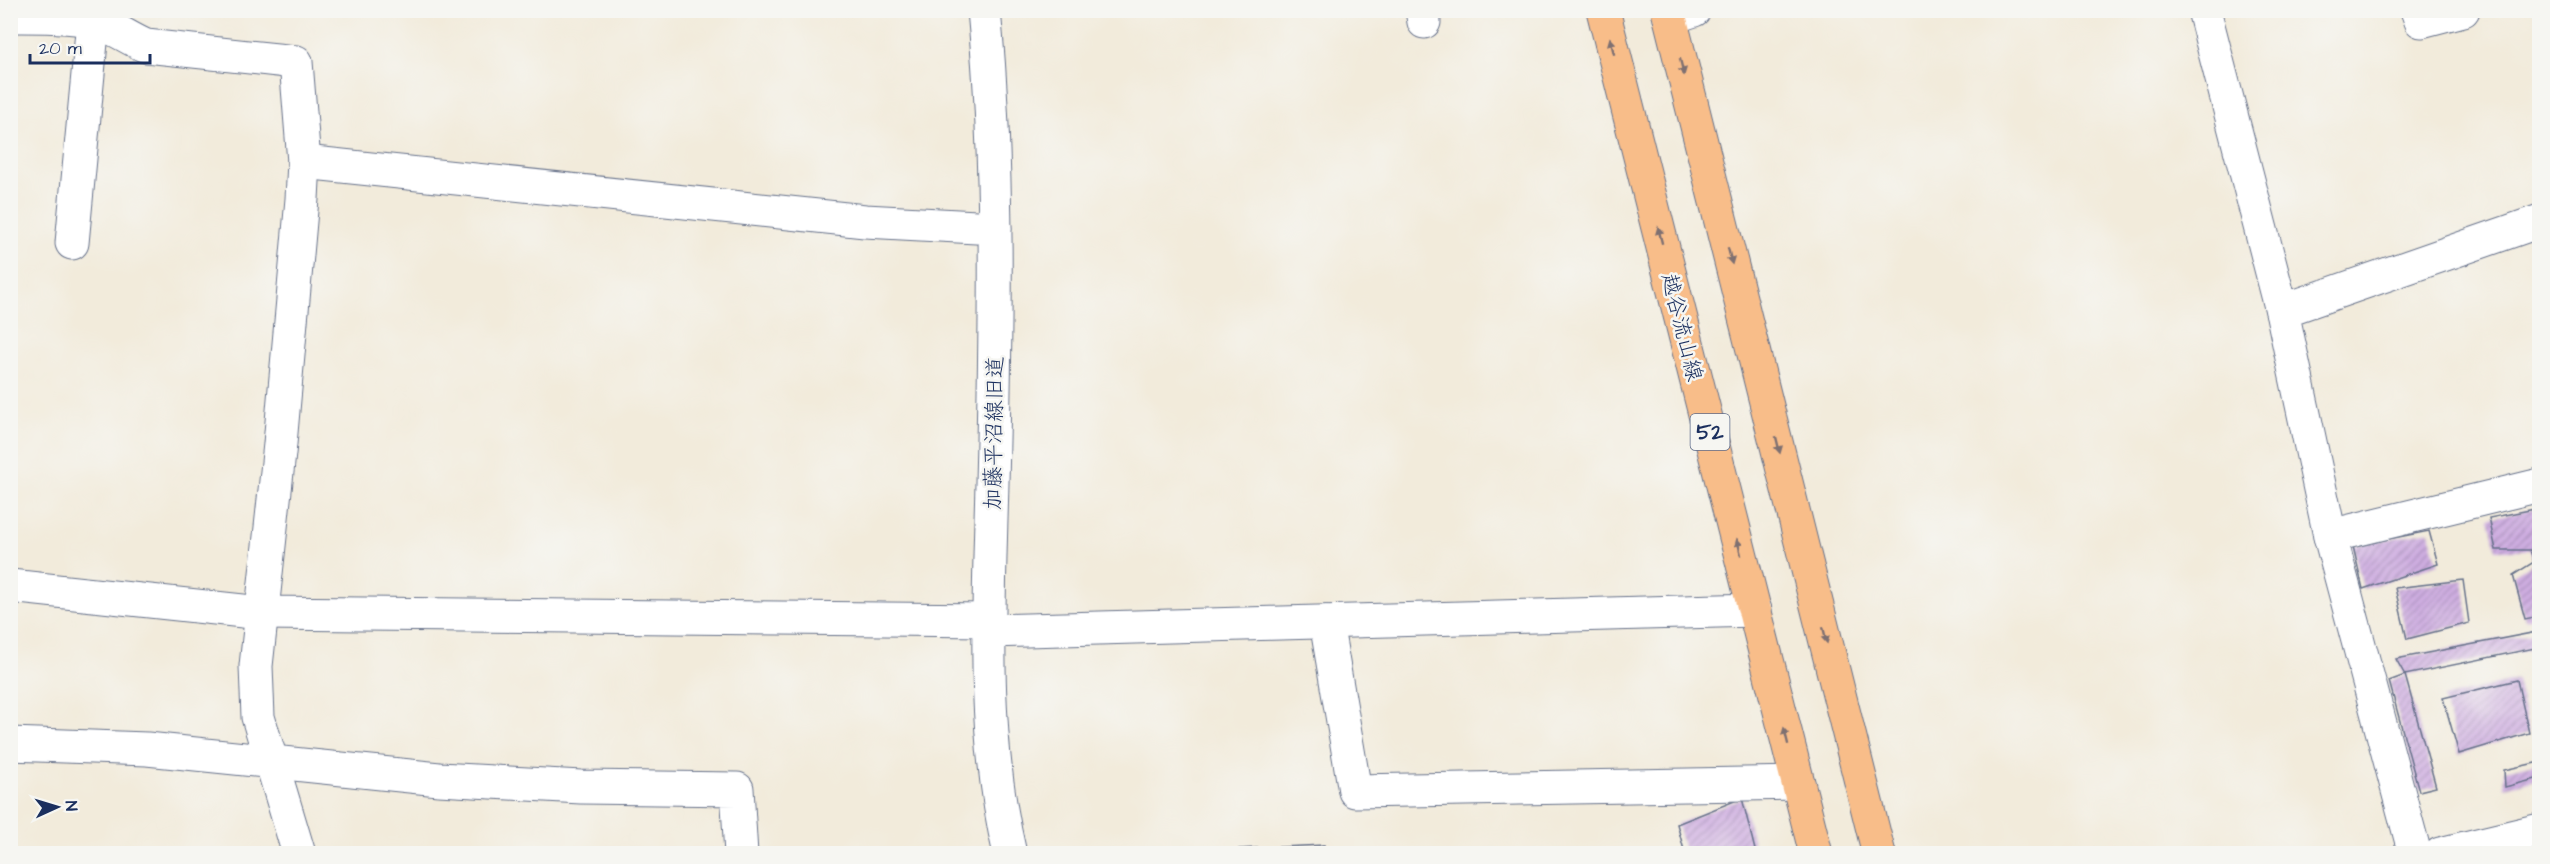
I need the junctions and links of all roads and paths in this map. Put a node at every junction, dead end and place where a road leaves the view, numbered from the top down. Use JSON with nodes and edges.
{"nodes":[{"id":1,"x":984,"y":10,"type":"edge"},
{"id":2,"x":1603,"y":10,"type":"edge"},
{"id":3,"x":2204,"y":10,"type":"edge"},
{"id":4,"x":2417,"y":10,"type":"edge"},
{"id":5,"x":2463,"y":10,"type":"edge"},
{"id":6,"x":1677,"y":13,"type":"edge"},
{"id":7,"x":10,"y":16,"type":"edge"},
{"id":8,"x":110,"y":21,"type":"edge"},
{"id":9,"x":304,"y":162,"type":"junction"},
{"id":10,"x":2540,"y":221,"type":"edge"},
{"id":11,"x":995,"y":228,"type":"junction"},
{"id":12,"x":72,"y":243,"type":"dead end"},
{"id":13,"x":2282,"y":311,"type":"junction"},
{"id":14,"x":2540,"y":485,"type":"edge"},
{"id":15,"x":2330,"y":536,"type":"junction"},
{"id":16,"x":10,"y":586,"type":"edge"},
{"id":17,"x":1755,"y":610,"type":"junction"},
{"id":18,"x":262,"y":613,"type":"junction"},
{"id":19,"x":1326,"y":622,"type":"junction"},
{"id":20,"x":989,"y":625,"type":"junction"},
{"id":21,"x":10,"y":744,"type":"edge"},
{"id":22,"x":270,"y":761,"type":"junction"},
{"id":23,"x":1798,"y":783,"type":"junction"},
{"id":24,"x":2540,"y":830,"type":"edge"},
{"id":25,"x":299,"y":854,"type":"edge"},
{"id":26,"x":741,"y":854,"type":"edge"},
{"id":27,"x":1010,"y":854,"type":"edge"},
{"id":28,"x":1816,"y":854,"type":"edge"},
{"id":29,"x":1880,"y":854,"type":"edge"},
{"id":30,"x":2415,"y":854,"type":"edge"},
{"id":31,"x":2440,"y":854,"type":"edge"}],
"edges":[{"from":1,"to":11,"type":"street","name":"加藤平沼線旧道"},
{"from":17,"to":2,"type":"main road","name":"越谷流山線","number":"52","one_way":true},
{"from":3,"to":13,"type":"street"},
{"from":4,"to":5,"type":"street"},
{"from":6,"to":29,"type":"main road","one_way":true},
{"from":7,"to":8,"type":"street"},
{"from":8,"to":9,"type":"street"},
{"from":8,"to":12,"type":"street"},
{"from":9,"to":11,"type":"street"},
{"from":9,"to":18,"type":"street"},
{"from":10,"to":13,"type":"street"},
{"from":11,"to":20,"type":"street","name":"加藤平沼線旧道"},
{"from":13,"to":15,"type":"street"},
{"from":14,"to":15,"type":"street"},
{"from":15,"to":30,"type":"street"},
{"from":16,"to":18,"type":"street"},
{"from":17,"to":19,"type":"street"},
{"from":23,"to":17,"type":"main road","name":"越谷流山線","number":"52","one_way":true},
{"from":18,"to":20,"type":"street"},
{"from":18,"to":22,"type":"street"},
{"from":19,"to":20,"type":"street"},
{"from":19,"to":23,"type":"street"},
{"from":20,"to":27,"type":"street","name":"加藤平沼線旧道"},
{"from":21,"to":22,"type":"street"},
{"from":22,"to":25,"type":"street"},
{"from":22,"to":26,"type":"street"},
{"from":23,"to":28,"type":"main road","name":"越谷流山線","number":"52"},
{"from":24,"to":31,"type":"street"}]}
